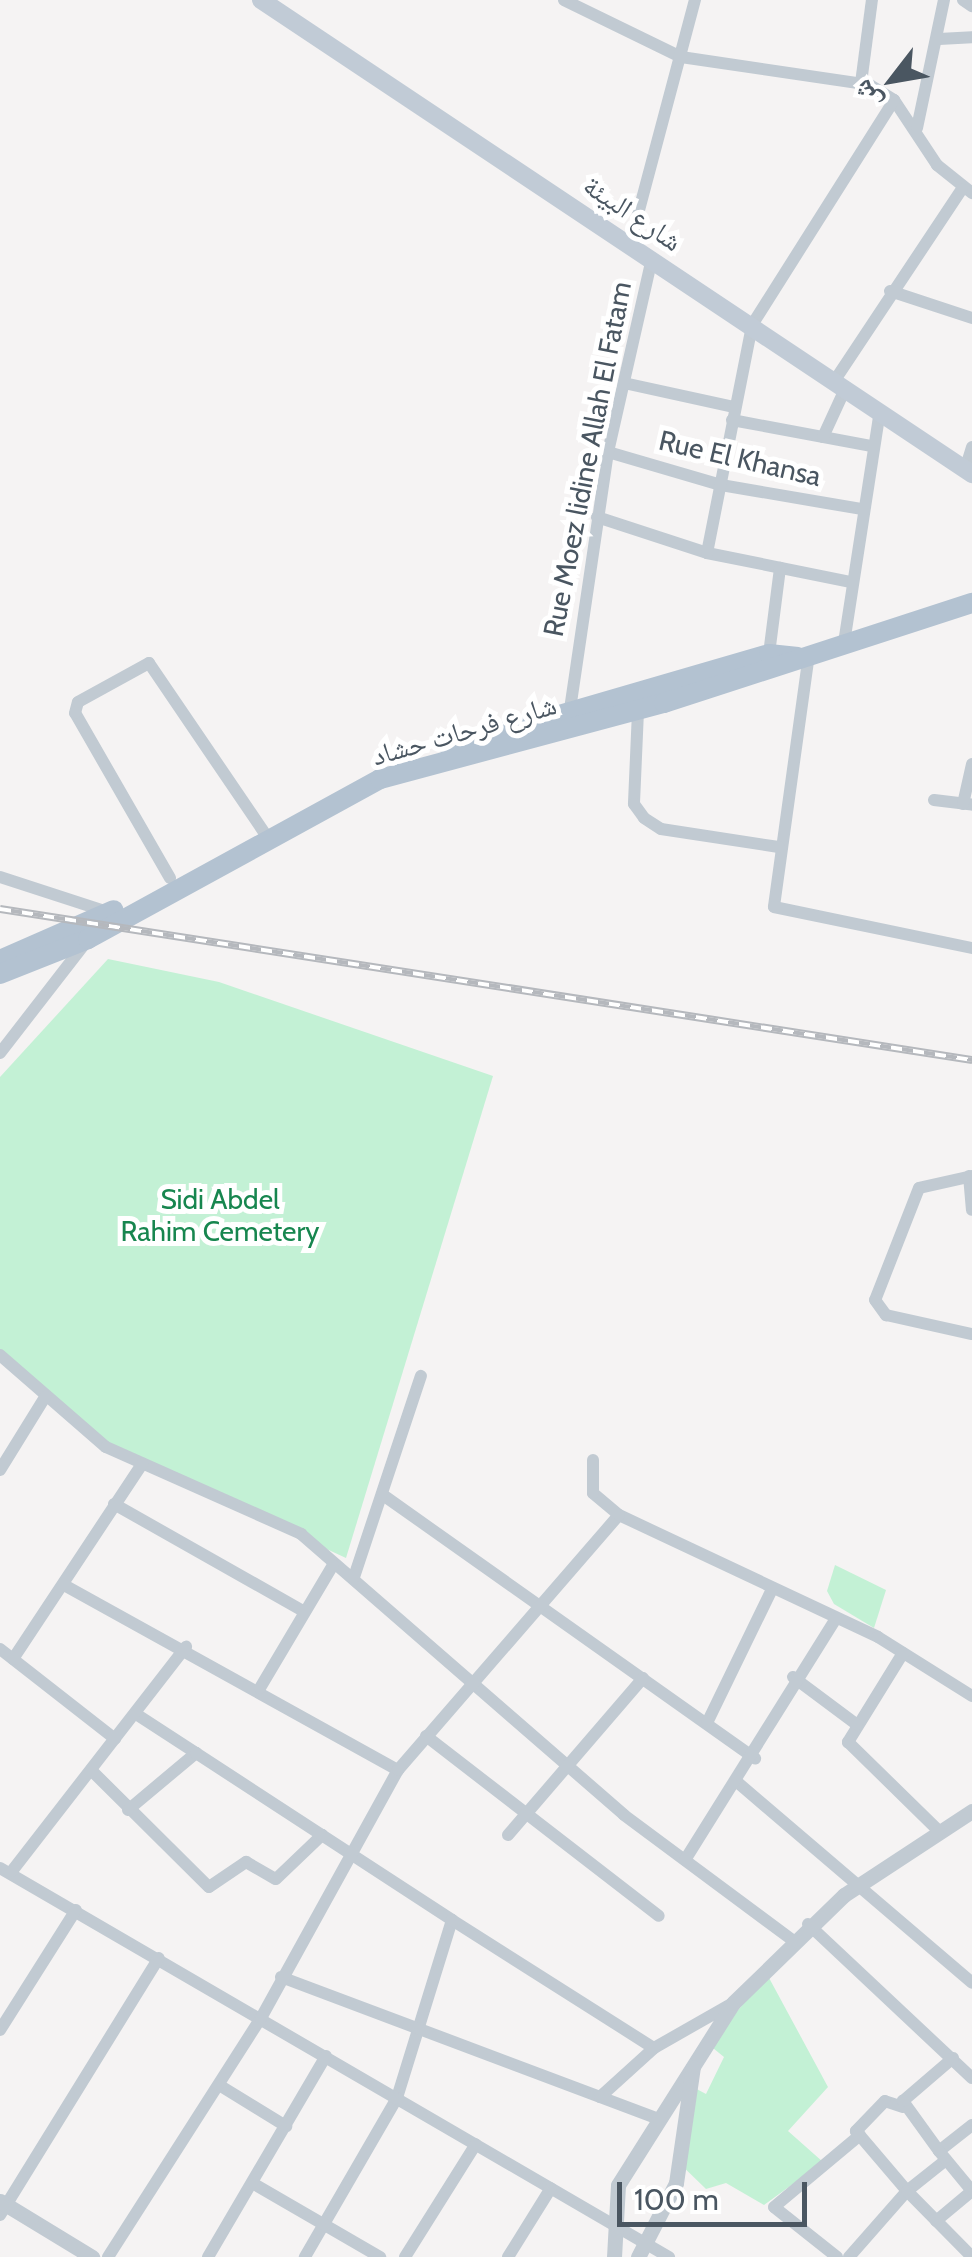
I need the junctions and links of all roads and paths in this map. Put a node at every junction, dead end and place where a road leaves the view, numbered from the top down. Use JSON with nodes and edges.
{"nodes":[{"id":1,"x":261,"y":0,"type":"edge"},
{"id":2,"x":564,"y":0,"type":"edge"},
{"id":3,"x":695,"y":0,"type":"edge"},
{"id":4,"x":872,"y":0,"type":"edge"},
{"id":5,"x":944,"y":0,"type":"edge"},
{"id":6,"x":964,"y":0,"type":"edge"},
{"id":7,"x":972,"y":6,"type":"edge"},
{"id":8,"x":972,"y":37,"type":"edge"},
{"id":9,"x":939,"y":39,"type":"junction"},
{"id":10,"x":681,"y":57,"type":"junction"},
{"id":11,"x":860,"y":83,"type":"junction"},
{"id":12,"x":894,"y":100,"type":"junction"},
{"id":13,"x":917,"y":128,"type":"junction"},
{"id":14,"x":967,"y":191,"type":"edge"},
{"id":15,"x":630,"y":244,"type":"junction"},
{"id":16,"x":652,"y":258,"type":"junction"},
{"id":17,"x":890,"y":291,"type":"junction"},
{"id":18,"x":972,"y":318,"type":"edge"},
{"id":19,"x":752,"y":325,"type":"junction"},
{"id":20,"x":624,"y":383,"type":"junction"},
{"id":21,"x":841,"y":384,"type":"junction"},
{"id":22,"x":880,"y":411,"type":"junction"},
{"id":23,"x":733,"y":413,"type":"junction"},
{"id":24,"x":823,"y":437,"type":"junction"},
{"id":25,"x":871,"y":446,"type":"junction"},
{"id":26,"x":972,"y":447,"type":"edge"},
{"id":27,"x":608,"y":452,"type":"junction"},
{"id":28,"x":968,"y":472,"type":"edge"},
{"id":29,"x":721,"y":485,"type":"junction"},
{"id":30,"x":861,"y":509,"type":"junction"},
{"id":31,"x":597,"y":517,"type":"junction"},
{"id":32,"x":708,"y":553,"type":"junction"},
{"id":33,"x":780,"y":568,"type":"junction"},
{"id":34,"x":850,"y":582,"type":"junction"},
{"id":35,"x":972,"y":603,"type":"edge"},
{"id":36,"x":844,"y":643,"type":"junction"},
{"id":37,"x":770,"y":654,"type":"junction"},
{"id":38,"x":803,"y":656,"type":"junction"},
{"id":39,"x":663,"y":694,"type":"junction"},
{"id":40,"x":638,"y":710,"type":"junction"},
{"id":41,"x":570,"y":720,"type":"junction"},
{"id":42,"x":972,"y":764,"type":"edge"},
{"id":43,"x":934,"y":800,"type":"dead end"},
{"id":44,"x":968,"y":804,"type":"edge"},
{"id":45,"x":265,"y":833,"type":"junction"},
{"id":46,"x":779,"y":847,"type":"junction"},
{"id":47,"x":0,"y":877,"type":"edge"},
{"id":48,"x":170,"y":878,"type":"junction"},
{"id":49,"x":115,"y":917,"type":"junction"},
{"id":50,"x":83,"y":934,"type":"junction"},
{"id":51,"x":972,"y":948,"type":"edge"},
{"id":52,"x":0,"y":960,"type":"edge"},
{"id":53,"x":0,"y":974,"type":"edge"},
{"id":54,"x":0,"y":1053,"type":"edge"},
{"id":55,"x":971,"y":1176,"type":"edge"},
{"id":56,"x":972,"y":1210,"type":"edge"},
{"id":57,"x":972,"y":1334,"type":"edge"},
{"id":58,"x":0,"y":1355,"type":"edge"},
{"id":59,"x":421,"y":1376,"type":"dead end"},
{"id":60,"x":45,"y":1396,"type":"junction"},
{"id":61,"x":593,"y":1460,"type":"dead end"},
{"id":62,"x":142,"y":1464,"type":"junction"},
{"id":63,"x":0,"y":1470,"type":"edge"},
{"id":64,"x":383,"y":1495,"type":"junction"},
{"id":65,"x":114,"y":1504,"type":"junction"},
{"id":66,"x":620,"y":1515,"type":"junction"},
{"id":67,"x":334,"y":1565,"type":"junction"},
{"id":68,"x":354,"y":1577,"type":"junction"},
{"id":69,"x":64,"y":1585,"type":"junction"},
{"id":70,"x":771,"y":1591,"type":"junction"},
{"id":71,"x":539,"y":1602,"type":"junction"},
{"id":72,"x":303,"y":1611,"type":"junction"},
{"id":73,"x":836,"y":1618,"type":"junction"},
{"id":74,"x":186,"y":1648,"type":"junction"},
{"id":75,"x":0,"y":1649,"type":"edge"},
{"id":76,"x":903,"y":1653,"type":"junction"},
{"id":77,"x":13,"y":1659,"type":"junction"},
{"id":78,"x":793,"y":1677,"type":"junction"},
{"id":79,"x":643,"y":1678,"type":"junction"},
{"id":80,"x":469,"y":1684,"type":"junction"},
{"id":81,"x":260,"y":1688,"type":"junction"},
{"id":82,"x":972,"y":1696,"type":"edge"},
{"id":83,"x":136,"y":1714,"type":"junction"},
{"id":84,"x":707,"y":1724,"type":"junction"},
{"id":85,"x":856,"y":1724,"type":"junction"},
{"id":86,"x":426,"y":1736,"type":"junction"},
{"id":87,"x":115,"y":1739,"type":"junction"},
{"id":88,"x":196,"y":1753,"type":"junction"},
{"id":89,"x":755,"y":1758,"type":"junction"},
{"id":90,"x":567,"y":1767,"type":"junction"},
{"id":91,"x":91,"y":1770,"type":"junction"},
{"id":92,"x":398,"y":1770,"type":"junction"},
{"id":93,"x":737,"y":1782,"type":"junction"},
{"id":94,"x":128,"y":1810,"type":"junction"},
{"id":95,"x":972,"y":1811,"type":"edge"},
{"id":96,"x":527,"y":1814,"type":"junction"},
{"id":97,"x":939,"y":1831,"type":"junction"},
{"id":98,"x":322,"y":1836,"type":"junction"},
{"id":99,"x":508,"y":1836,"type":"dead end"},
{"id":100,"x":354,"y":1856,"type":"junction"},
{"id":101,"x":686,"y":1860,"type":"junction"},
{"id":102,"x":6,"y":1869,"type":"edge"},
{"id":103,"x":853,"y":1888,"type":"junction"},
{"id":104,"x":76,"y":1910,"type":"junction"},
{"id":105,"x":659,"y":1916,"type":"dead end"},
{"id":106,"x":452,"y":1920,"type":"junction"},
{"id":107,"x":808,"y":1924,"type":"junction"},
{"id":108,"x":791,"y":1939,"type":"junction"},
{"id":109,"x":159,"y":1958,"type":"junction"},
{"id":110,"x":281,"y":1977,"type":"junction"},
{"id":111,"x":972,"y":1983,"type":"edge"},
{"id":112,"x":733,"y":2003,"type":"junction"},
{"id":113,"x":261,"y":2018,"type":"junction"},
{"id":114,"x":418,"y":2028,"type":"junction"},
{"id":115,"x":0,"y":2030,"type":"edge"},
{"id":116,"x":654,"y":2048,"type":"junction"},
{"id":117,"x":698,"y":2048,"type":"junction"},
{"id":118,"x":326,"y":2056,"type":"junction"},
{"id":119,"x":953,"y":2058,"type":"junction"},
{"id":120,"x":972,"y":2078,"type":"edge"},
{"id":121,"x":219,"y":2085,"type":"junction"},
{"id":122,"x":600,"y":2096,"type":"junction"},
{"id":123,"x":397,"y":2098,"type":"junction"},
{"id":124,"x":903,"y":2107,"type":"junction"},
{"id":125,"x":653,"y":2123,"type":"junction"},
{"id":126,"x":972,"y":2125,"type":"edge"},
{"id":127,"x":286,"y":2126,"type":"junction"},
{"id":128,"x":860,"y":2135,"type":"junction"},
{"id":129,"x":675,"y":2142,"type":"junction"},
{"id":130,"x":476,"y":2144,"type":"junction"},
{"id":131,"x":943,"y":2156,"type":"junction"},
{"id":132,"x":254,"y":2184,"type":"junction"},
{"id":133,"x":551,"y":2188,"type":"junction"},
{"id":134,"x":908,"y":2190,"type":"junction"},
{"id":135,"x":972,"y":2191,"type":"edge"},
{"id":136,"x":2,"y":2206,"type":"edge"},
{"id":137,"x":612,"y":2221,"type":"junction"},
{"id":138,"x":936,"y":2221,"type":"junction"},
{"id":139,"x":325,"y":2225,"type":"junction"},
{"id":140,"x":643,"y":2250,"type":"edge"},
{"id":141,"x":91,"y":2257,"type":"edge"},
{"id":142,"x":108,"y":2257,"type":"edge"},
{"id":143,"x":208,"y":2257,"type":"edge"},
{"id":144,"x":305,"y":2257,"type":"edge"},
{"id":145,"x":380,"y":2257,"type":"edge"},
{"id":146,"x":405,"y":2257,"type":"edge"},
{"id":147,"x":508,"y":2257,"type":"edge"},
{"id":148,"x":614,"y":2257,"type":"edge"},
{"id":149,"x":670,"y":2257,"type":"edge"},
{"id":150,"x":837,"y":2257,"type":"edge"},
{"id":151,"x":849,"y":2257,"type":"edge"},
{"id":152,"x":972,"y":2257,"type":"edge"}],
"edges":[{"from":1,"to":15,"type":"main road","name":"شارع البيئة"},
{"from":2,"to":10,"type":"street"},
{"from":3,"to":10,"type":"street"},
{"from":4,"to":11,"type":"street"},
{"from":5,"to":9,"type":"street"},
{"from":6,"to":7,"type":"street"},
{"from":8,"to":9,"type":"street"},
{"from":9,"to":13,"type":"street"},
{"from":10,"to":11,"type":"street"},
{"from":10,"to":15,"type":"street"},
{"from":11,"to":12,"type":"street"},
{"from":12,"to":13,"type":"street"},
{"from":12,"to":19,"type":"street"},
{"from":13,"to":14,"type":"street"},
{"from":14,"to":17,"type":"street"},
{"from":15,"to":16,"type":"main road","name":"شارع البيئة"},
{"from":16,"to":19,"type":"main road","name":"شارع البيئة"},
{"from":16,"to":20,"type":"street","name":"Rue Moez lidine Allah El Fatam"},
{"from":17,"to":18,"type":"street"},
{"from":17,"to":21,"type":"street"},
{"from":19,"to":21,"type":"main road","name":"شارع البيئة"},
{"from":19,"to":23,"type":"street"},
{"from":20,"to":23,"type":"street"},
{"from":20,"to":27,"type":"street","name":"Rue Moez lidine Allah El Fatam"},
{"from":21,"to":22,"type":"main road","name":"شارع البيئة"},
{"from":21,"to":24,"type":"street"},
{"from":22,"to":25,"type":"street"},
{"from":22,"to":28,"type":"main road","name":"شارع البيئة"},
{"from":23,"to":24,"type":"street"},
{"from":23,"to":29,"type":"street"},
{"from":24,"to":25,"type":"street"},
{"from":25,"to":30,"type":"street"},
{"from":26,"to":28,"type":"street"},
{"from":27,"to":29,"type":"street","name":"Rue El Khansa"},
{"from":27,"to":31,"type":"street","name":"Rue Moez lidine Allah El Fatam"},
{"from":29,"to":30,"type":"street","name":"Rue El Khansa"},
{"from":29,"to":32,"type":"street"},
{"from":30,"to":34,"type":"street"},
{"from":31,"to":32,"type":"street"},
{"from":31,"to":41,"type":"street","name":"Rue Moez lidine Allah El Fatam"},
{"from":32,"to":33,"type":"street"},
{"from":33,"to":34,"type":"street"},
{"from":33,"to":37,"type":"street"},
{"from":34,"to":36,"type":"street"},
{"from":35,"to":36,"type":"main road","name":"شارع فرحات حشاد"},
{"from":36,"to":38,"type":"main road","name":"شارع فرحات حشاد"},
{"from":37,"to":38,"type":"main road","name":"شارع فرحات حشاد"},
{"from":37,"to":39,"type":"main road","name":"شارع فرحات حشاد"},
{"from":38,"to":39,"type":"main road","name":"شارع فرحات حشاد"},
{"from":38,"to":46,"type":"street"},
{"from":39,"to":40,"type":"main road","name":"شارع فرحات حشاد"},
{"from":39,"to":41,"type":"main road","name":"شارع فرحات حشاد"},
{"from":40,"to":41,"type":"main road","name":"شارع فرحات حشاد"},
{"from":40,"to":46,"type":"street"},
{"from":41,"to":45,"type":"main road","name":"شارع فرحات حشاد"},
{"from":42,"to":44,"type":"street"},
{"from":43,"to":44,"type":"street"},
{"from":45,"to":48,"type":"main road","name":"شارع فرحات حشاد"},
{"from":45,"to":48,"type":"street"},
{"from":45,"to":49,"type":"main road","name":"شارع فرحات حشاد"},
{"from":46,"to":51,"type":"street"},
{"from":47,"to":49,"type":"street"},
{"from":48,"to":49,"type":"main road","name":"شارع فرحات حشاد"},
{"from":49,"to":50,"type":"main road","name":"شارع فرحات حشاد"},
{"from":50,"to":52,"type":"main road","name":"شارع فرحات حشاد"},
{"from":50,"to":53,"type":"main road","name":"شارع فرحات حشاد"},
{"from":50,"to":54,"type":"street"},
{"from":55,"to":56,"type":"street"},
{"from":55,"to":57,"type":"street"},
{"from":58,"to":60,"type":"street"},
{"from":59,"to":64,"type":"street"},
{"from":60,"to":62,"type":"street"},
{"from":60,"to":63,"type":"street"},
{"from":61,"to":66,"type":"street"},
{"from":62,"to":65,"type":"street"},
{"from":62,"to":67,"type":"street"},
{"from":64,"to":68,"type":"street"},
{"from":64,"to":71,"type":"street"},
{"from":65,"to":69,"type":"street"},
{"from":65,"to":72,"type":"street"},
{"from":66,"to":70,"type":"street"},
{"from":66,"to":71,"type":"street"},
{"from":67,"to":68,"type":"street"},
{"from":67,"to":72,"type":"street"},
{"from":68,"to":80,"type":"street"},
{"from":69,"to":74,"type":"street"},
{"from":69,"to":77,"type":"street"},
{"from":70,"to":73,"type":"street"},
{"from":70,"to":84,"type":"street"},
{"from":71,"to":79,"type":"street"},
{"from":71,"to":80,"type":"street"},
{"from":72,"to":81,"type":"street"},
{"from":73,"to":76,"type":"street"},
{"from":73,"to":78,"type":"street"},
{"from":74,"to":81,"type":"street"},
{"from":74,"to":83,"type":"street"},
{"from":75,"to":77,"type":"street"},
{"from":76,"to":82,"type":"street"},
{"from":76,"to":85,"type":"street"},
{"from":77,"to":87,"type":"street"},
{"from":78,"to":85,"type":"street"},
{"from":78,"to":89,"type":"street"},
{"from":79,"to":84,"type":"street"},
{"from":79,"to":90,"type":"street"},
{"from":80,"to":86,"type":"street"},
{"from":80,"to":90,"type":"street"},
{"from":81,"to":92,"type":"street"},
{"from":83,"to":87,"type":"street"},
{"from":83,"to":88,"type":"street"},
{"from":84,"to":89,"type":"street"},
{"from":85,"to":97,"type":"street"},
{"from":86,"to":92,"type":"street"},
{"from":86,"to":96,"type":"street"},
{"from":87,"to":91,"type":"street"},
{"from":88,"to":94,"type":"street"},
{"from":88,"to":98,"type":"street"},
{"from":89,"to":93,"type":"street"},
{"from":90,"to":96,"type":"street"},
{"from":90,"to":101,"type":"street"},
{"from":91,"to":94,"type":"street"},
{"from":91,"to":102,"type":"street"},
{"from":92,"to":100,"type":"street"},
{"from":93,"to":101,"type":"street"},
{"from":93,"to":103,"type":"street"},
{"from":94,"to":98,"type":"street"},
{"from":95,"to":97,"type":"street"},
{"from":96,"to":99,"type":"street"},
{"from":96,"to":105,"type":"street"},
{"from":97,"to":103,"type":"street"},
{"from":98,"to":100,"type":"street"},
{"from":100,"to":106,"type":"street"},
{"from":100,"to":110,"type":"street"},
{"from":101,"to":108,"type":"street"},
{"from":102,"to":104,"type":"street"},
{"from":103,"to":107,"type":"street"},
{"from":103,"to":111,"type":"street"},
{"from":104,"to":109,"type":"street"},
{"from":104,"to":115,"type":"street"},
{"from":106,"to":114,"type":"street"},
{"from":106,"to":116,"type":"street"},
{"from":107,"to":108,"type":"street"},
{"from":107,"to":119,"type":"street"},
{"from":108,"to":112,"type":"street"},
{"from":109,"to":113,"type":"street"},
{"from":109,"to":136,"type":"street"},
{"from":110,"to":113,"type":"street"},
{"from":110,"to":114,"type":"street"},
{"from":112,"to":116,"type":"street"},
{"from":112,"to":117,"type":"street"},
{"from":113,"to":118,"type":"street"},
{"from":113,"to":121,"type":"street"},
{"from":114,"to":122,"type":"street"},
{"from":114,"to":123,"type":"street"},
{"from":116,"to":122,"type":"street"},
{"from":117,"to":125,"type":"street"},
{"from":117,"to":129,"type":"street"},
{"from":118,"to":123,"type":"street"},
{"from":118,"to":127,"type":"street"},
{"from":119,"to":120,"type":"street"},
{"from":119,"to":124,"type":"street"},
{"from":121,"to":127,"type":"street"},
{"from":121,"to":142,"type":"street"},
{"from":122,"to":125,"type":"street"},
{"from":123,"to":130,"type":"street"},
{"from":123,"to":139,"type":"street"},
{"from":124,"to":128,"type":"street"},
{"from":124,"to":131,"type":"street"},
{"from":125,"to":129,"type":"street"},
{"from":125,"to":137,"type":"street"},
{"from":126,"to":131,"type":"street"},
{"from":127,"to":132,"type":"street"},
{"from":128,"to":134,"type":"street"},
{"from":128,"to":150,"type":"street"},
{"from":129,"to":140,"type":"street"},
{"from":130,"to":133,"type":"street"},
{"from":130,"to":146,"type":"street"},
{"from":131,"to":134,"type":"street"},
{"from":131,"to":135,"type":"street"},
{"from":132,"to":139,"type":"street"},
{"from":132,"to":143,"type":"street"},
{"from":133,"to":137,"type":"street"},
{"from":133,"to":147,"type":"street"},
{"from":134,"to":138,"type":"street"},
{"from":134,"to":151,"type":"street"},
{"from":135,"to":138,"type":"street"},
{"from":136,"to":141,"type":"street"},
{"from":137,"to":140,"type":"street"},
{"from":137,"to":148,"type":"street"},
{"from":138,"to":152,"type":"street"},
{"from":139,"to":144,"type":"street"},
{"from":139,"to":145,"type":"street"},
{"from":140,"to":149,"type":"street"}]}
